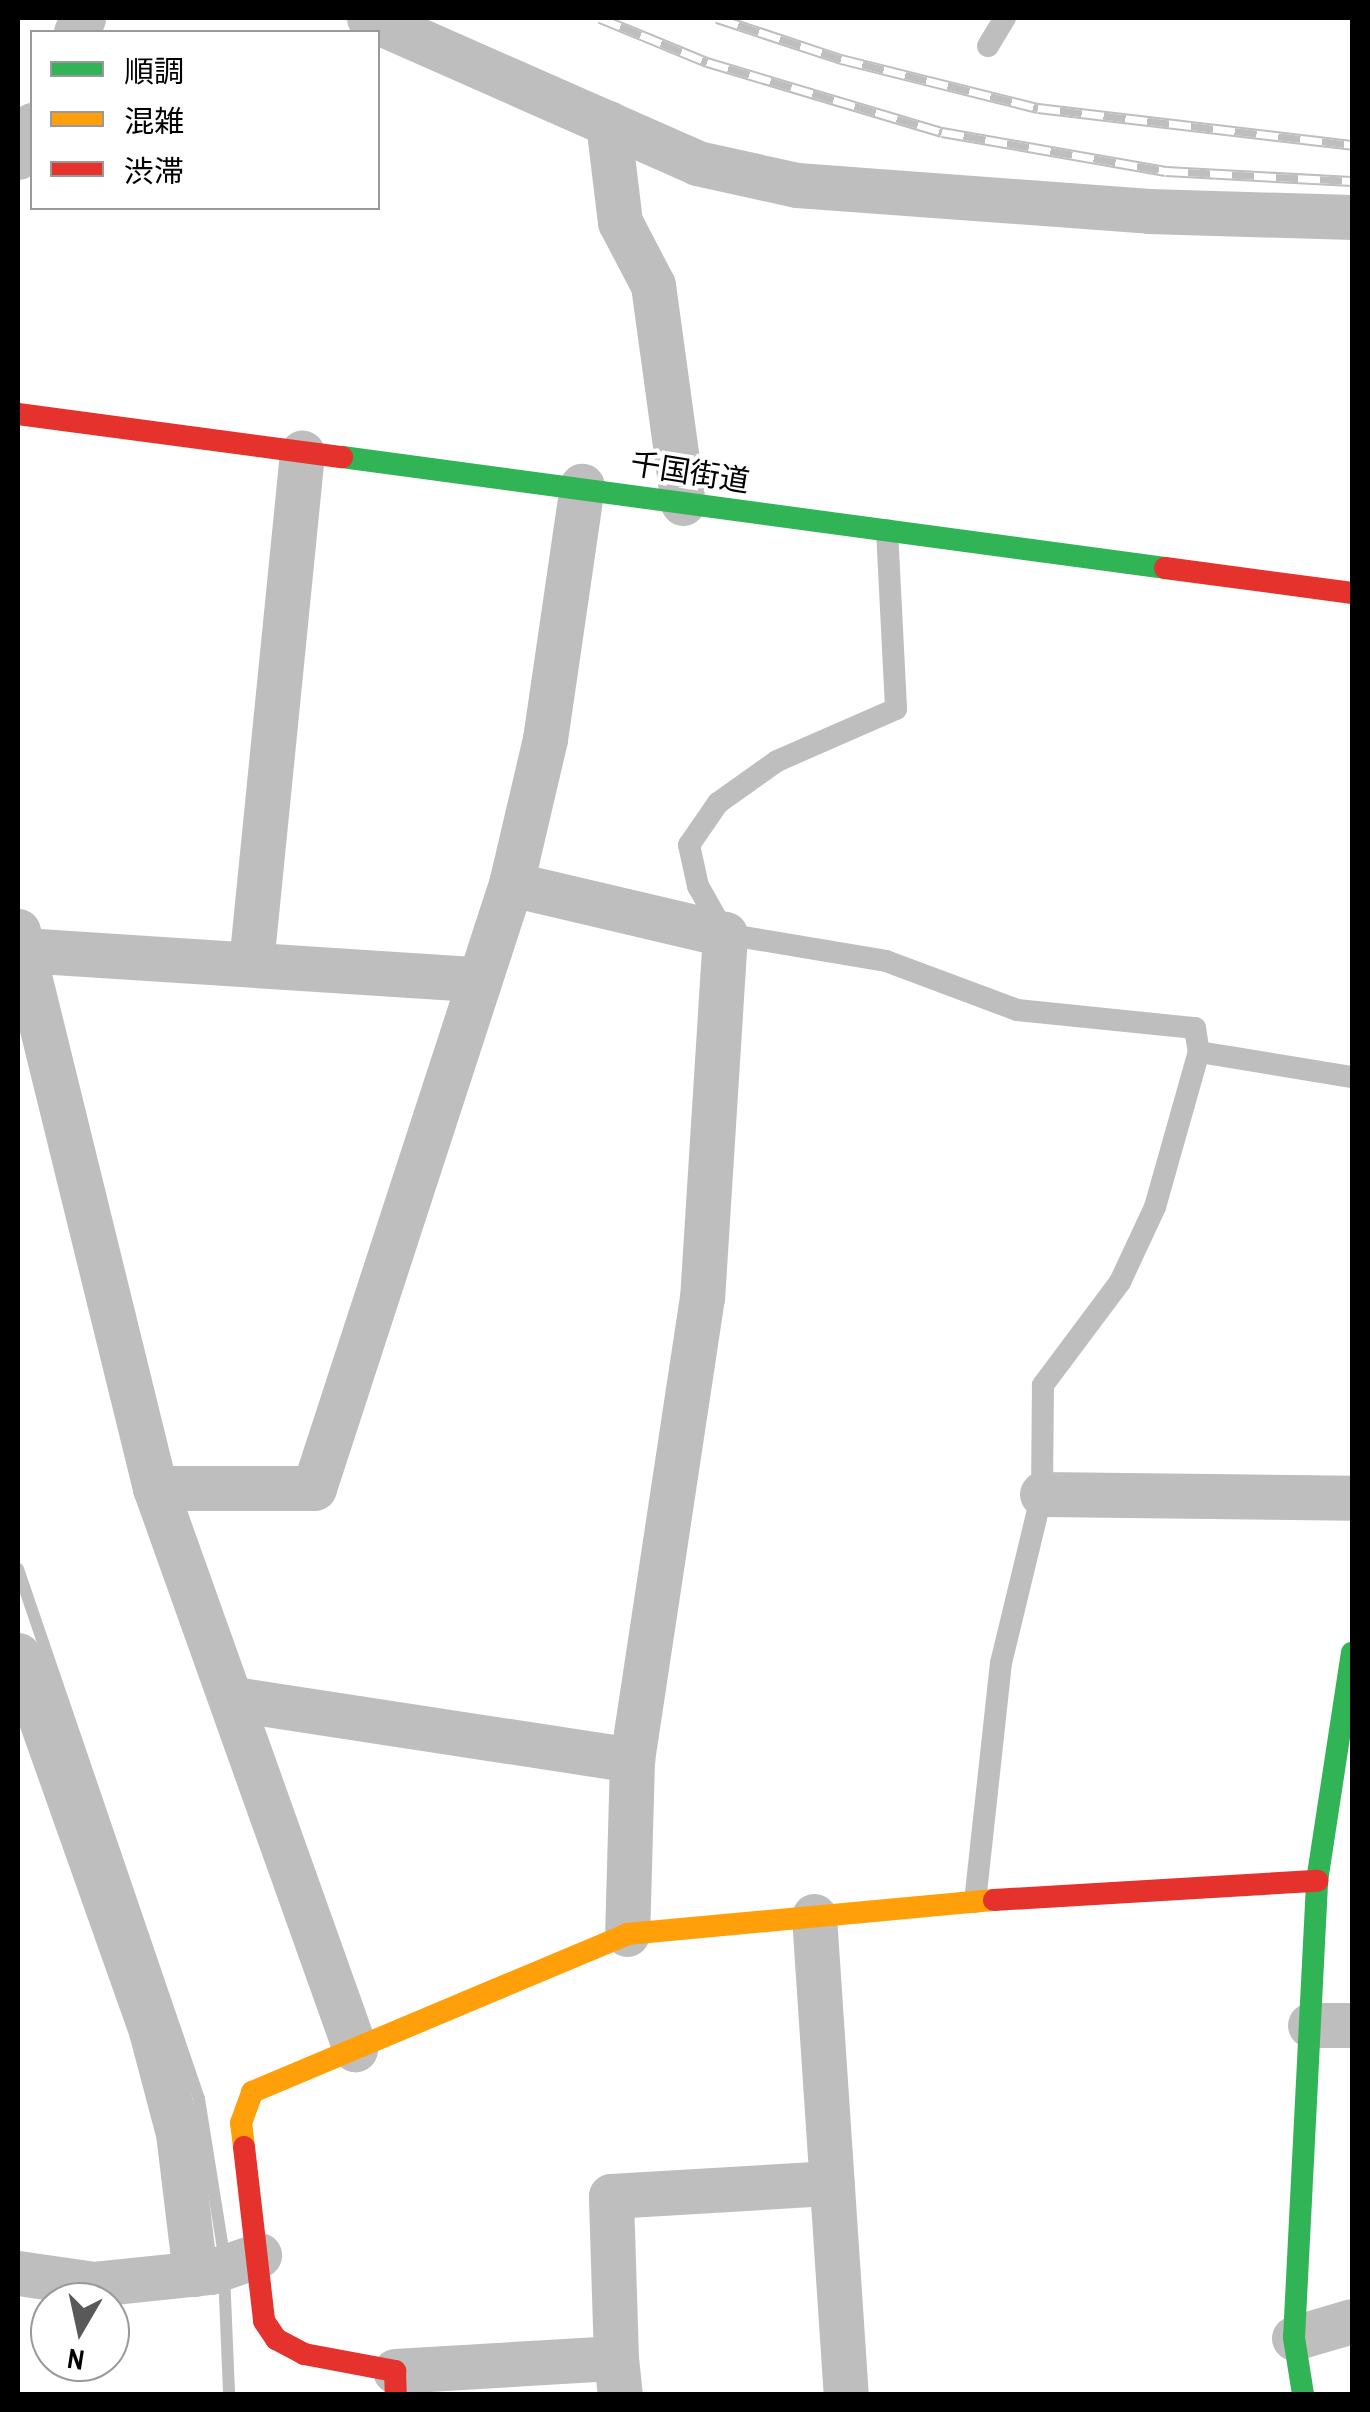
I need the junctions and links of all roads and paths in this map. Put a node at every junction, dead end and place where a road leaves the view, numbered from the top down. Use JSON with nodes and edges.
{"nodes":[{"id":1,"x":369,"y":18,"type":"edge"},
{"id":2,"x":1006,"y":18,"type":"edge"},
{"id":3,"x":988,"y":46,"type":"dead end"},
{"id":4,"x":608,"y":123,"type":"junction"},
{"id":5,"x":30,"y":130,"type":"edge"},
{"id":6,"x":18,"y":157,"type":"edge"},
{"id":7,"x":1352,"y":217,"type":"edge"},
{"id":8,"x":18,"y":414,"type":"edge"},
{"id":9,"x":302,"y":453,"type":"junction"},
{"id":10,"x":582,"y":486,"type":"junction"},
{"id":11,"x":683,"y":503,"type":"junction"},
{"id":12,"x":887,"y":530,"type":"junction"},
{"id":13,"x":1352,"y":593,"type":"edge"},
{"id":14,"x":511,"y":884,"type":"junction"},
{"id":15,"x":725,"y":934,"type":"junction"},
{"id":16,"x":20,"y":941,"type":"edge"},
{"id":17,"x":250,"y":964,"type":"junction"},
{"id":18,"x":476,"y":979,"type":"junction"},
{"id":19,"x":1199,"y":1052,"type":"junction"},
{"id":20,"x":1352,"y":1077,"type":"edge"},
{"id":21,"x":155,"y":1488,"type":"junction"},
{"id":22,"x":1042,"y":1494,"type":"junction"},
{"id":23,"x":1352,"y":1498,"type":"edge"},
{"id":24,"x":1352,"y":1653,"type":"edge"},
{"id":25,"x":18,"y":1655,"type":"edge"},
{"id":26,"x":234,"y":1700,"type":"junction"},
{"id":27,"x":632,"y":1760,"type":"junction"},
{"id":28,"x":1317,"y":1881,"type":"junction"},
{"id":29,"x":975,"y":1902,"type":"junction"},
{"id":30,"x":814,"y":1916,"type":"junction"},
{"id":31,"x":627,"y":1934,"type":"junction"},
{"id":32,"x":1331,"y":2025,"type":"edge"},
{"id":33,"x":355,"y":2048,"type":"junction"},
{"id":34,"x":832,"y":2183,"type":"junction"},
{"id":35,"x":226,"y":2267,"type":"junction"},
{"id":36,"x":18,"y":2273,"type":"edge"},
{"id":37,"x":1352,"y":2321,"type":"edge"},
{"id":38,"x":1294,"y":2338,"type":"junction"},
{"id":39,"x":618,"y":2376,"type":"edge"},
{"id":40,"x":396,"y":2383,"type":"edge"},
{"id":41,"x":846,"y":2394,"type":"edge"},
{"id":42,"x":1303,"y":2394,"type":"edge"}],
"edges":[{"from":1,"to":4,"type":"street"},
{"from":2,"to":3,"type":"lane"},
{"from":4,"to":7,"type":"street"},
{"from":4,"to":11,"type":"street"},
{"from":5,"to":6,"type":"street"},
{"from":8,"to":9,"type":"street","name":"千国街道"},
{"from":9,"to":10,"type":"street","name":"千国街道"},
{"from":9,"to":17,"type":"street"},
{"from":10,"to":11,"type":"street","name":"千国街道"},
{"from":10,"to":14,"type":"street"},
{"from":11,"to":12,"type":"street","name":"千国街道"},
{"from":12,"to":13,"type":"street","name":"千国街道"},
{"from":12,"to":15,"type":"lane"},
{"from":14,"to":15,"type":"street"},
{"from":14,"to":18,"type":"street"},
{"from":15,"to":19,"type":"lane"},
{"from":15,"to":27,"type":"street"},
{"from":16,"to":17,"type":"street"},
{"from":16,"to":21,"type":"street"},
{"from":17,"to":18,"type":"street"},
{"from":18,"to":21,"type":"street"},
{"from":19,"to":20,"type":"lane"},
{"from":19,"to":22,"type":"lane"},
{"from":21,"to":26,"type":"street"},
{"from":22,"to":23,"type":"street"},
{"from":22,"to":29,"type":"lane"},
{"from":24,"to":28,"type":"street"},
{"from":25,"to":35,"type":"street"},
{"from":26,"to":27,"type":"street"},
{"from":26,"to":33,"type":"street"},
{"from":27,"to":31,"type":"street"},
{"from":28,"to":29,"type":"street"},
{"from":28,"to":32,"type":"street"},
{"from":29,"to":30,"type":"street"},
{"from":30,"to":31,"type":"street"},
{"from":30,"to":34,"type":"street"},
{"from":31,"to":33,"type":"street"},
{"from":32,"to":38,"type":"street"},
{"from":33,"to":35,"type":"street"},
{"from":34,"to":39,"type":"street"},
{"from":34,"to":41,"type":"street"},
{"from":35,"to":36,"type":"street"},
{"from":35,"to":40,"type":"street"},
{"from":37,"to":38,"type":"street"},
{"from":38,"to":42,"type":"street"},
{"from":39,"to":40,"type":"street"}]}
